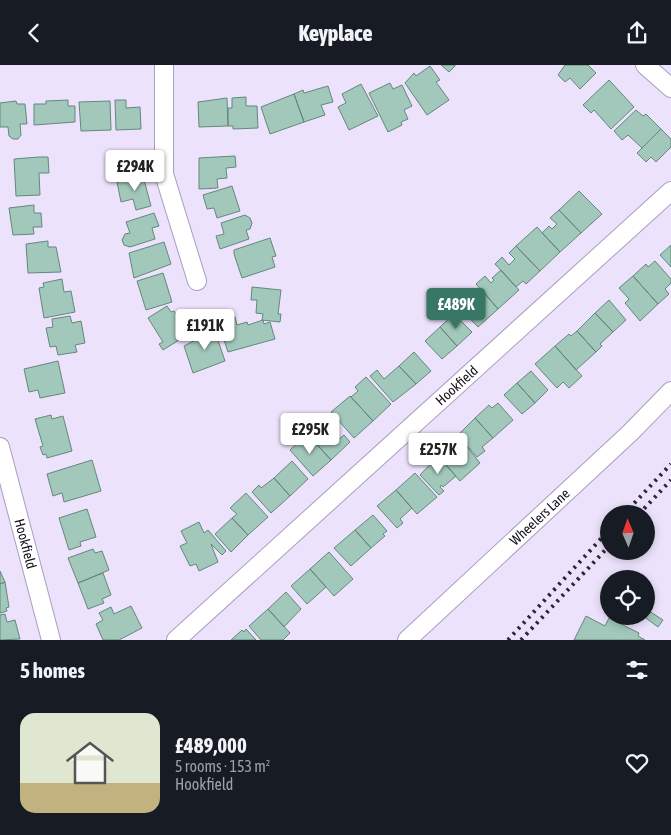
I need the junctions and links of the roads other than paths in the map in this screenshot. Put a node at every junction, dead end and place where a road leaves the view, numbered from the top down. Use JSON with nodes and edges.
{"nodes":[{"id":1,"x":164,"y":65,"type":"edge"},
{"id":2,"x":645,"y":65,"type":"edge"},
{"id":3,"x":671,"y":88,"type":"edge"},
{"id":4,"x":671,"y":191,"type":"edge"},
{"id":5,"x":196,"y":281,"type":"dead end"},
{"id":6,"x":671,"y":391,"type":"edge"},
{"id":7,"x":0,"y":447,"type":"edge"},
{"id":8,"x":51,"y":640,"type":"edge"},
{"id":9,"x":176,"y":640,"type":"edge"},
{"id":10,"x":407,"y":640,"type":"edge"}],
"edges":[{"from":1,"to":5,"type":"street"},
{"from":2,"to":3,"type":"street"},
{"from":4,"to":9,"type":"street","name":"Hookfield"},
{"from":6,"to":10,"type":"street","name":"Wheelers Lane"},
{"from":7,"to":8,"type":"street","name":"Hookfield"}]}
